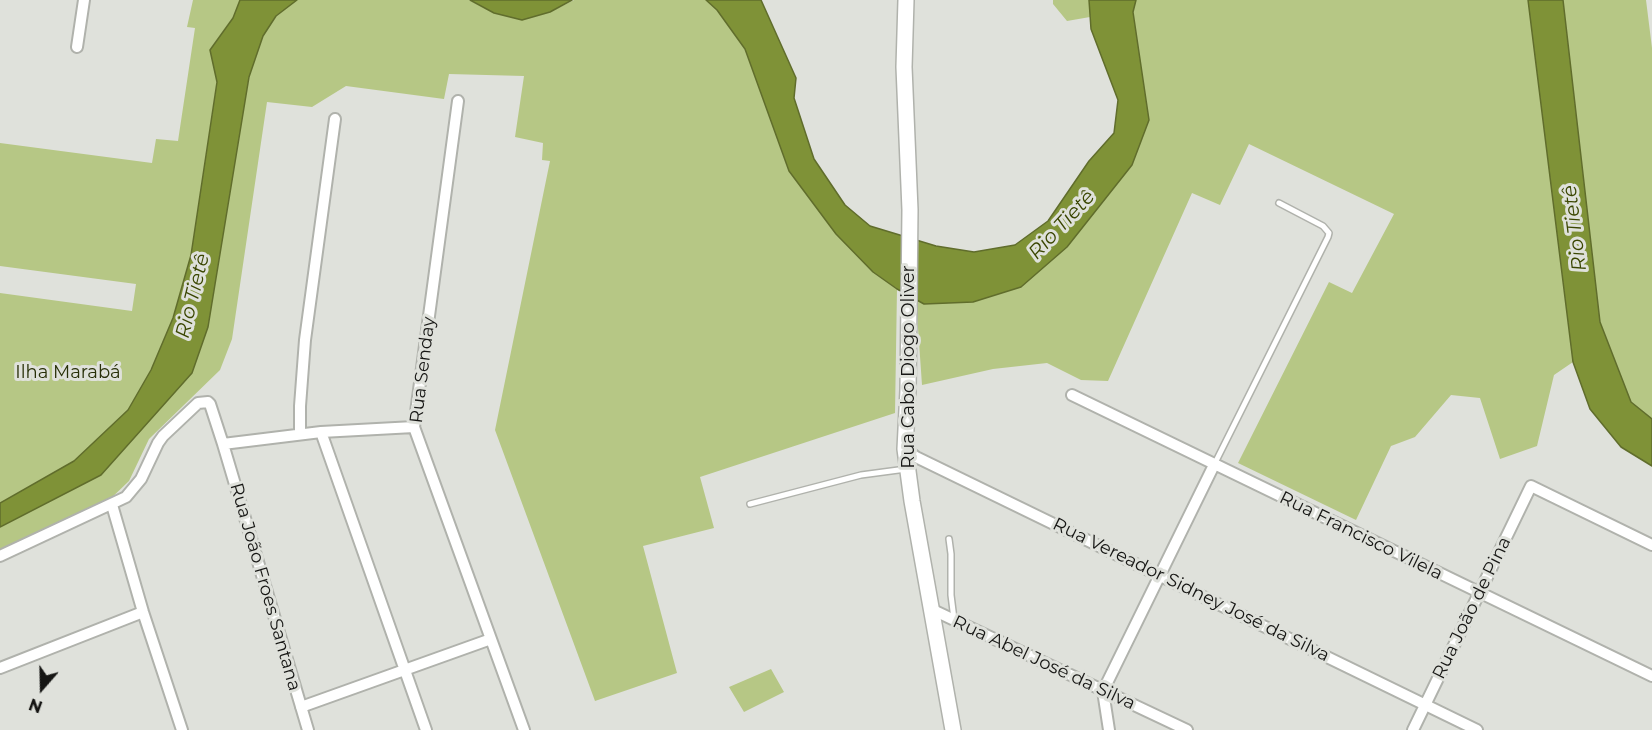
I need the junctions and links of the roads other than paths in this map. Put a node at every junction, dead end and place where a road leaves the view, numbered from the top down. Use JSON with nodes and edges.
{"nodes":[{"id":1,"x":84,"y":0,"type":"edge"},
{"id":2,"x":906,"y":0,"type":"edge"},
{"id":3,"x":77,"y":47,"type":"dead end"},
{"id":4,"x":458,"y":101,"type":"dead end"},
{"id":5,"x":335,"y":119,"type":"dead end"},
{"id":6,"x":1279,"y":203,"type":"dead end"},
{"id":7,"x":1072,"y":395,"type":"dead end"},
{"id":8,"x":414,"y":427,"type":"junction"},
{"id":9,"x":321,"y":432,"type":"junction"},
{"id":10,"x":300,"y":434,"type":"junction"},
{"id":11,"x":223,"y":444,"type":"junction"},
{"id":12,"x":906,"y":449,"type":"junction"},
{"id":13,"x":1214,"y":465,"type":"junction"},
{"id":14,"x":907,"y":469,"type":"junction"},
{"id":15,"x":750,"y":504,"type":"dead end"},
{"id":16,"x":112,"y":505,"type":"junction"},
{"id":17,"x":949,"y":539,"type":"dead end"},
{"id":18,"x":1652,"y":545,"type":"edge"},
{"id":19,"x":0,"y":556,"type":"edge"},
{"id":20,"x":1159,"y":574,"type":"junction"},
{"id":21,"x":1479,"y":593,"type":"junction"},
{"id":22,"x":933,"y":610,"type":"junction"},
{"id":23,"x":143,"y":612,"type":"junction"},
{"id":24,"x":954,"y":621,"type":"junction"},
{"id":25,"x":491,"y":639,"type":"junction"},
{"id":26,"x":0,"y":668,"type":"edge"},
{"id":27,"x":406,"y":670,"type":"junction"},
{"id":28,"x":1652,"y":676,"type":"edge"},
{"id":29,"x":1103,"y":691,"type":"junction"},
{"id":30,"x":1426,"y":705,"type":"junction"},
{"id":31,"x":301,"y":707,"type":"junction"},
{"id":32,"x":952,"y":727,"type":"edge"},
{"id":33,"x":182,"y":730,"type":"edge"},
{"id":34,"x":308,"y":730,"type":"edge"},
{"id":35,"x":426,"y":730,"type":"edge"},
{"id":36,"x":524,"y":730,"type":"edge"},
{"id":37,"x":1109,"y":730,"type":"edge"},
{"id":38,"x":1187,"y":730,"type":"edge"},
{"id":39,"x":1413,"y":730,"type":"edge"},
{"id":40,"x":1477,"y":730,"type":"edge"}],
"edges":[{"from":1,"to":3,"type":"street"},
{"from":2,"to":12,"type":"main road","name":"Rua Cabo Diogo Oliver"},
{"from":4,"to":8,"type":"street","name":"Rua Senday"},
{"from":5,"to":10,"type":"street"},
{"from":6,"to":13,"type":"lane"},
{"from":7,"to":13,"type":"street","name":"Rua Francisco Vilela"},
{"from":8,"to":9,"type":"street"},
{"from":8,"to":25,"type":"street","name":"Rua Senday"},
{"from":9,"to":10,"type":"street"},
{"from":9,"to":27,"type":"street"},
{"from":10,"to":11,"type":"street"},
{"from":11,"to":16,"type":"street","name":"Rua João Froes Santana"},
{"from":11,"to":31,"type":"street","name":"Rua João Froes Santana"},
{"from":12,"to":14,"type":"main road","name":"Rua Cabo Diogo Oliver"},
{"from":12,"to":20,"type":"street","name":"Rua Vereador Sidney José da Silva"},
{"from":13,"to":20,"type":"street"},
{"from":13,"to":21,"type":"street","name":"Rua Francisco Vilela"},
{"from":14,"to":15,"type":"lane"},
{"from":14,"to":22,"type":"main road","name":"Rua Cabo Diogo Oliver"},
{"from":16,"to":19,"type":"street"},
{"from":16,"to":23,"type":"street"},
{"from":17,"to":24,"type":"lane"},
{"from":18,"to":21,"type":"street","name":"Rua João de Pina"},
{"from":20,"to":29,"type":"street"},
{"from":20,"to":30,"type":"street","name":"Rua Vereador Sidney José da Silva"},
{"from":21,"to":28,"type":"street","name":"Rua Francisco Vilela"},
{"from":21,"to":30,"type":"street","name":"Rua João de Pina"},
{"from":22,"to":24,"type":"street","name":"Rua Abel José da Silva"},
{"from":22,"to":32,"type":"main road","name":"Rua Cabo Diogo Oliver"},
{"from":23,"to":26,"type":"street"},
{"from":23,"to":33,"type":"street"},
{"from":24,"to":29,"type":"street","name":"Rua Abel José da Silva"},
{"from":25,"to":27,"type":"street"},
{"from":25,"to":36,"type":"street","name":"Rua Senday"},
{"from":27,"to":31,"type":"street"},
{"from":27,"to":35,"type":"street"},
{"from":29,"to":37,"type":"street"},
{"from":29,"to":38,"type":"street","name":"Rua Abel José da Silva"},
{"from":30,"to":39,"type":"street","name":"Rua João de Pina"},
{"from":30,"to":40,"type":"street","name":"Rua Vereador Sidney José da Silva"},
{"from":31,"to":34,"type":"street","name":"Rua João Froes Santana"}]}
